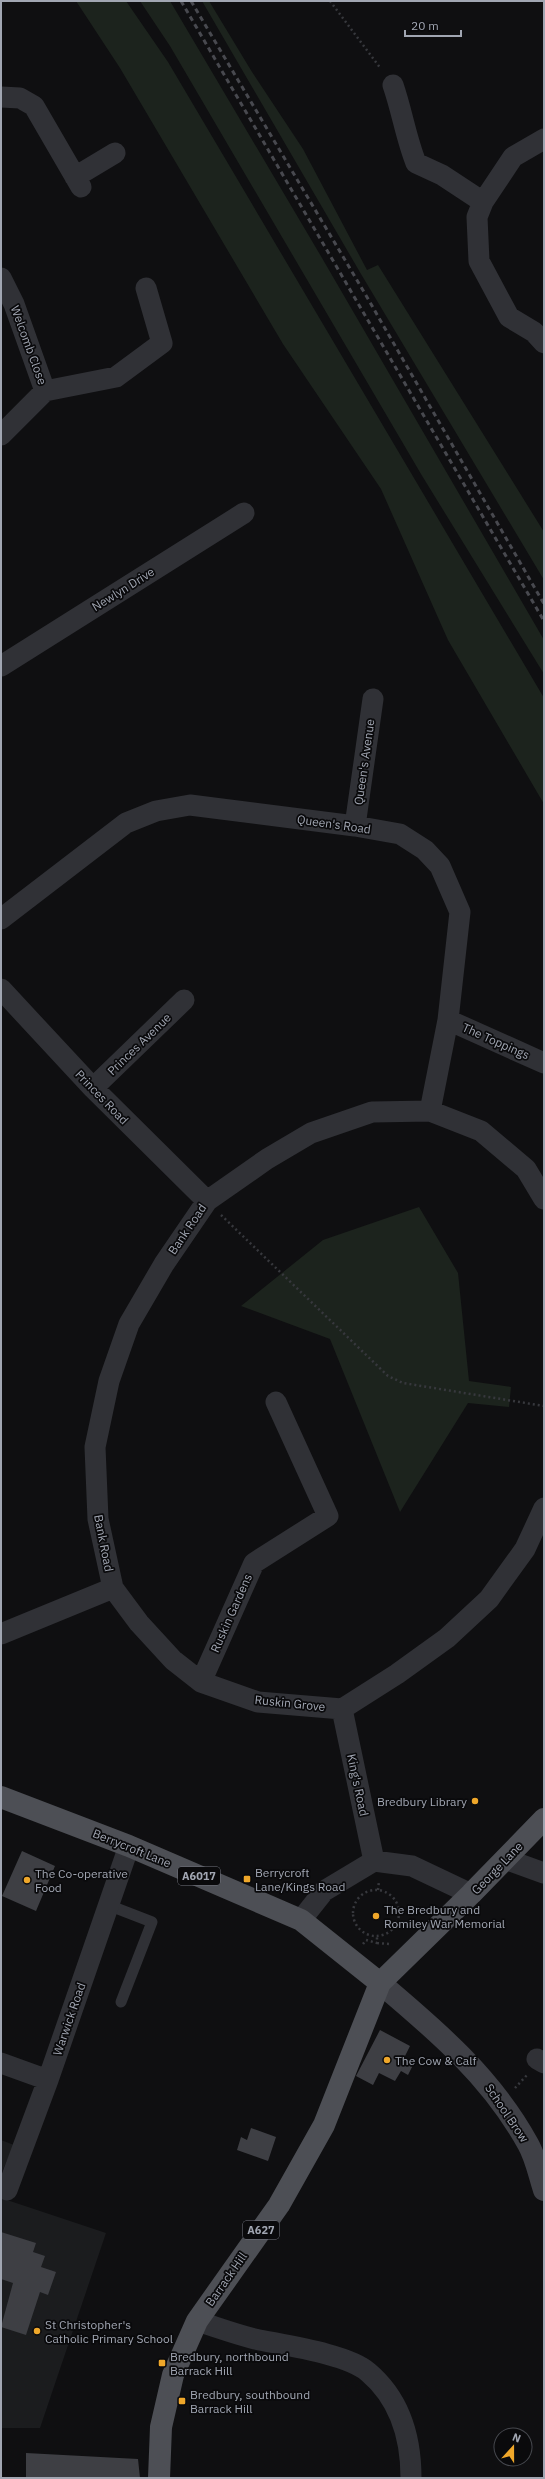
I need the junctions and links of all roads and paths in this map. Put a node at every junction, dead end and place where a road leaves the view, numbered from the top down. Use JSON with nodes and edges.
{"nodes":[{"id":1,"x":330,"y":1,"type":"edge"},
{"id":2,"x":393,"y":85,"type":"joint"},
{"id":3,"x":1,"y":97,"type":"edge"},
{"id":4,"x":544,"y":139,"type":"edge"},
{"id":5,"x":115,"y":153,"type":"dead end"},
{"id":6,"x":482,"y":202,"type":"junction"},
{"id":7,"x":1,"y":278,"type":"edge"},
{"id":8,"x":146,"y":288,"type":"dead end"},
{"id":9,"x":544,"y":343,"type":"edge"},
{"id":10,"x":45,"y":391,"type":"junction"},
{"id":11,"x":1,"y":436,"type":"edge"},
{"id":12,"x":244,"y":513,"type":"dead end"},
{"id":13,"x":1,"y":666,"type":"edge"},
{"id":14,"x":373,"y":699,"type":"dead end"},
{"id":15,"x":355,"y":826,"type":"junction"},
{"id":16,"x":1,"y":919,"type":"edge"},
{"id":17,"x":1,"y":989,"type":"edge"},
{"id":18,"x":184,"y":1000,"type":"dead end"},
{"id":19,"x":448,"y":1020,"type":"junction"},
{"id":20,"x":544,"y":1063,"type":"edge"},
{"id":21,"x":93,"y":1088,"type":"junction"},
{"id":22,"x":430,"y":1111,"type":"junction"},
{"id":23,"x":544,"y":1199,"type":"edge"},
{"id":24,"x":206,"y":1201,"type":"junction"},
{"id":25,"x":276,"y":1402,"type":"dead end"},
{"id":26,"x":544,"y":1406,"type":"edge"},
{"id":27,"x":544,"y":1508,"type":"edge"},
{"id":28,"x":113,"y":1588,"type":"junction"},
{"id":29,"x":1,"y":1634,"type":"edge"},
{"id":30,"x":201,"y":1682,"type":"junction"},
{"id":31,"x":342,"y":1709,"type":"junction"},
{"id":32,"x":1,"y":1797,"type":"edge"},
{"id":33,"x":544,"y":1819,"type":"edge"},
{"id":34,"x":128,"y":1846,"type":"junction"},
{"id":35,"x":505,"y":1859,"type":"junction"},
{"id":36,"x":374,"y":1861,"type":"junction"},
{"id":37,"x":544,"y":1873,"type":"edge"},
{"id":38,"x":378,"y":1890,"type":"joint"},
{"id":39,"x":472,"y":1894,"type":"junction"},
{"id":40,"x":108,"y":1906,"type":"junction"},
{"id":41,"x":301,"y":1920,"type":"junction"},
{"id":42,"x":380,"y":1983,"type":"junction"},
{"id":43,"x":121,"y":2002,"type":"dead end"},
{"id":44,"x":1,"y":2063,"type":"edge"},
{"id":45,"x":537,"y":2065,"type":"edge"},
{"id":46,"x":48,"y":2080,"type":"junction"},
{"id":47,"x":501,"y":2103,"type":"junction"},
{"id":48,"x":7,"y":2190,"type":"dead end"},
{"id":49,"x":544,"y":2190,"type":"edge"},
{"id":50,"x":197,"y":2321,"type":"junction"},
{"id":51,"x":159,"y":2478,"type":"edge"},
{"id":52,"x":411,"y":2478,"type":"edge"}],
"edges":[{"from":1,"to":2,"type":"path"},
{"from":2,"to":6,"type":"street"},
{"from":3,"to":5,"type":"street"},
{"from":4,"to":6,"type":"street"},
{"from":6,"to":9,"type":"street"},
{"from":7,"to":10,"type":"street","name":"Welcomb Close"},
{"from":8,"to":10,"type":"street"},
{"from":10,"to":11,"type":"street"},
{"from":12,"to":13,"type":"street","name":"Newlyn Drive"},
{"from":14,"to":15,"type":"street","name":"Queen's Avenue"},
{"from":15,"to":16,"type":"street","name":"Queen's Road"},
{"from":15,"to":19,"type":"street","name":"Queen's Road"},
{"from":17,"to":21,"type":"street","name":"Princes Road"},
{"from":18,"to":21,"type":"street","name":"Princes Avenue"},
{"from":19,"to":20,"type":"street","name":"The Toppings"},
{"from":19,"to":22,"type":"street","name":"Queen's Road"},
{"from":21,"to":24,"type":"street","name":"Princes Road"},
{"from":22,"to":23,"type":"street","name":"Bank Road"},
{"from":22,"to":24,"type":"street","name":"Bank Road"},
{"from":24,"to":26,"type":"path"},
{"from":24,"to":28,"type":"street","name":"Bank Road"},
{"from":25,"to":30,"type":"street","name":"Ruskin Gardens"},
{"from":27,"to":31,"type":"street","name":"Ruskin Grove"},
{"from":28,"to":29,"type":"street"},
{"from":28,"to":30,"type":"street","name":"Ruskin Grove"},
{"from":30,"to":31,"type":"street","name":"Ruskin Grove"},
{"from":31,"to":36,"type":"street","name":"King's Road"},
{"from":32,"to":34,"type":"main road","name":"Berrycroft Lane","number":"A6017"},
{"from":33,"to":35,"type":"main road","name":"George Lane","number":"A627"},
{"from":34,"to":40,"type":"street","name":"Warwick Road"},
{"from":34,"to":41,"type":"main road","name":"Berrycroft Lane","number":"A6017"},
{"from":35,"to":37,"type":"street"},
{"from":35,"to":39,"type":"main road","name":"George Lane","number":"A627"},
{"from":36,"to":39,"type":"street"},
{"from":36,"to":41,"type":"street"},
{"from":38,"to":38,"type":"path"},
{"from":39,"to":42,"type":"main road","name":"George Lane","number":"A627"},
{"from":40,"to":43,"type":"lane"},
{"from":40,"to":46,"type":"street","name":"Warwick Road"},
{"from":41,"to":42,"type":"main road","name":"Berrycroft Lane","number":"A6017"},
{"from":42,"to":47,"type":"main road","name":"School Brow"},
{"from":42,"to":50,"type":"main road","name":"Barrack Hill","number":"A627"},
{"from":44,"to":46,"type":"street"},
{"from":45,"to":47,"type":"path"},
{"from":46,"to":48,"type":"street","name":"Warwick Road"},
{"from":47,"to":49,"type":"main road","name":"School Brow"},
{"from":50,"to":51,"type":"main road","name":"Barrack Hill","number":"A627"},
{"from":50,"to":52,"type":"street"}]}
